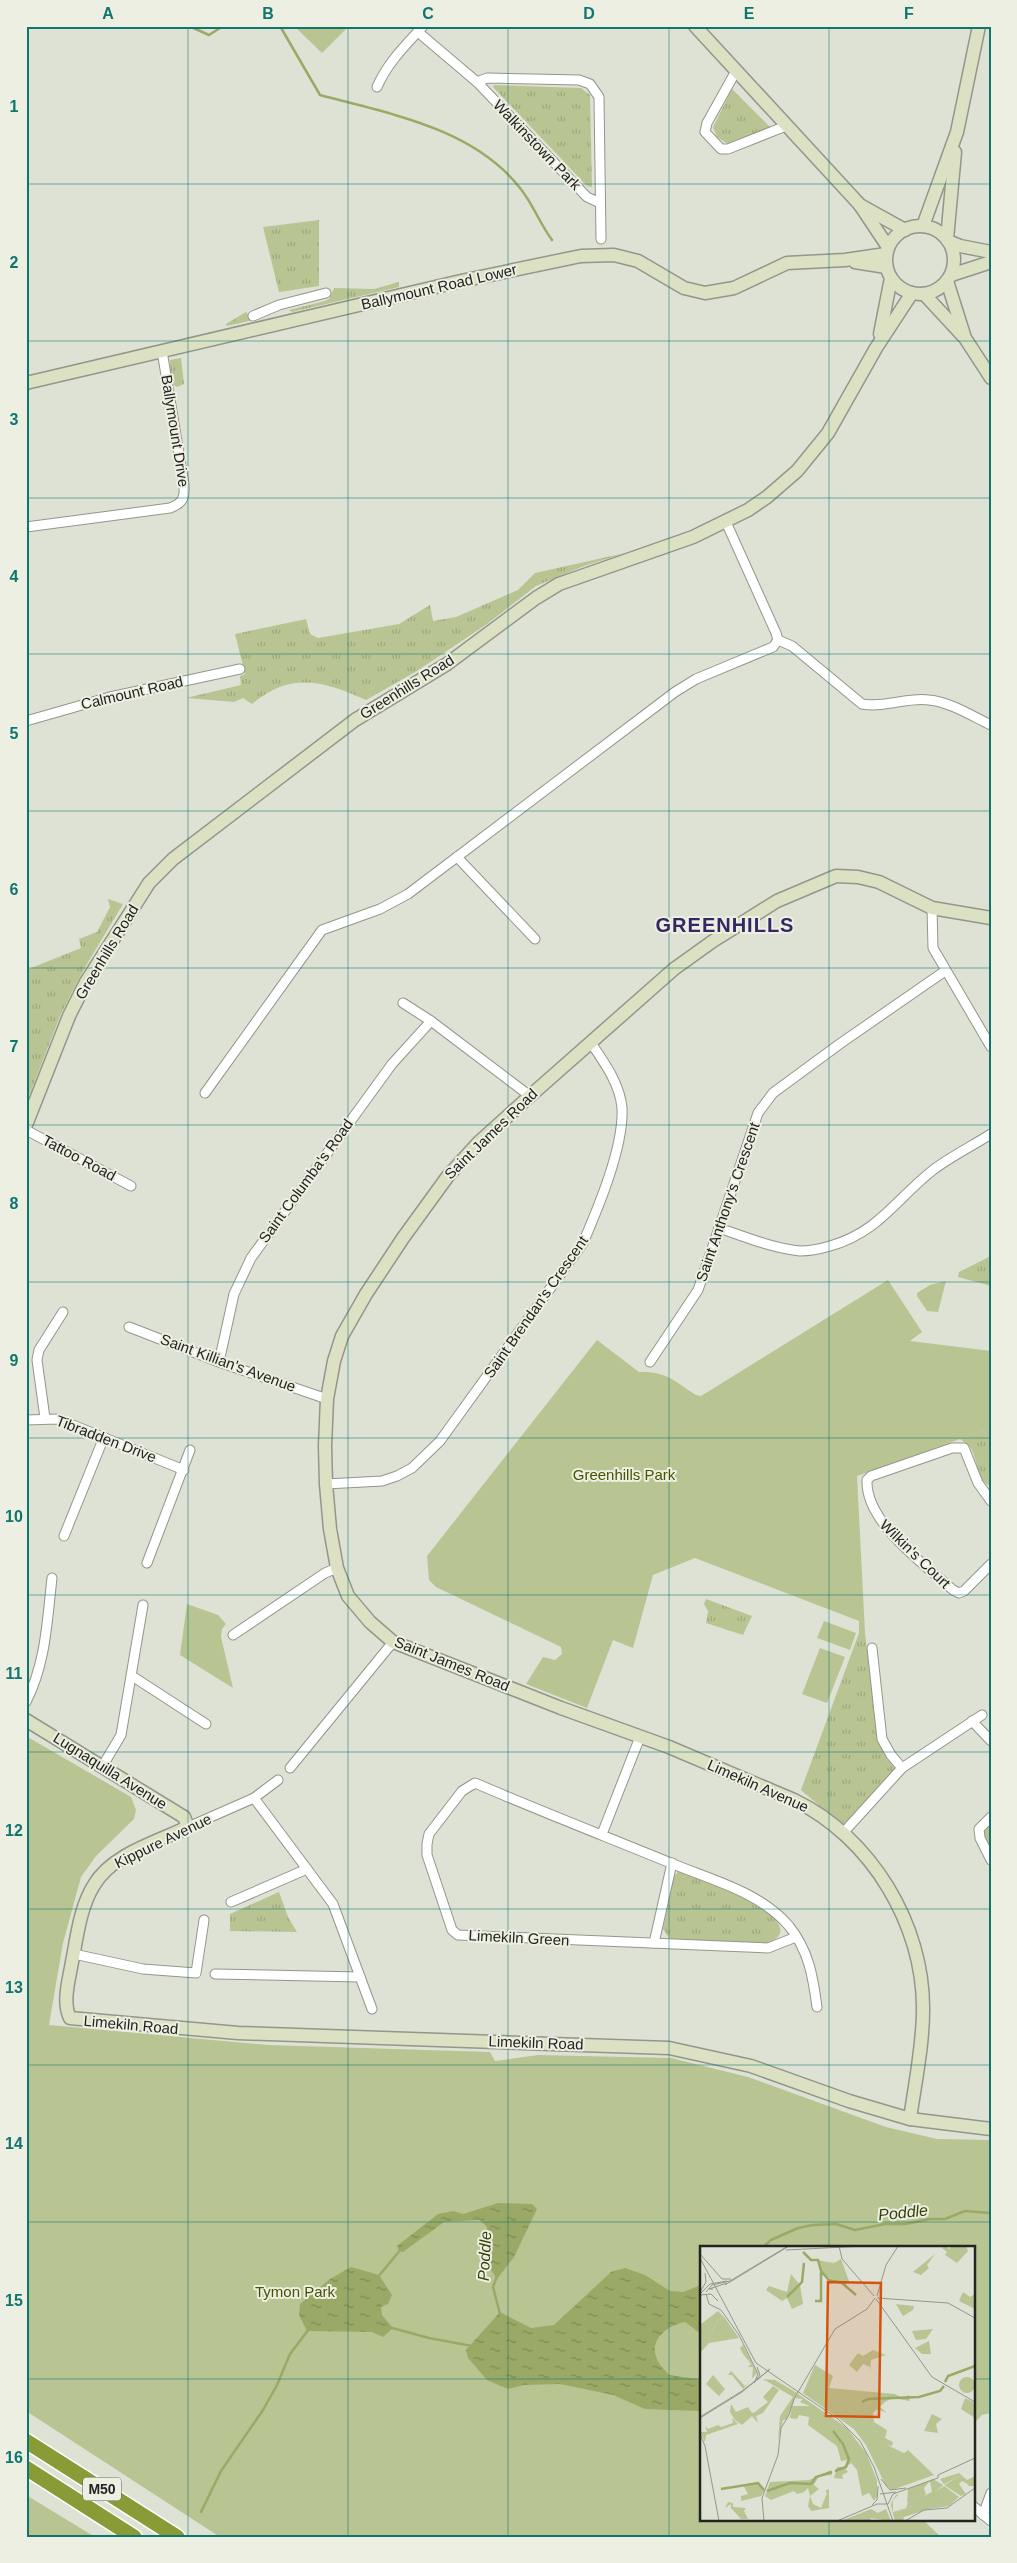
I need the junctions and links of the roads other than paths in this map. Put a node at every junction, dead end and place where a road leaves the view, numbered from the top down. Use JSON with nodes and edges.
{"nodes":[{"id":1,"x":695,"y":26,"type":"edge"},
{"id":2,"x":979,"y":26,"type":"edge"},
{"id":3,"x":421,"y":29,"type":"edge"},
{"id":4,"x":736,"y":71,"type":"junction"},
{"id":5,"x":477,"y":82,"type":"junction"},
{"id":6,"x":377,"y":87,"type":"dead end"},
{"id":7,"x":786,"y":126,"type":"junction"},
{"id":8,"x":956,"y":132,"type":"junction"},
{"id":9,"x":600,"y":203,"type":"junction"},
{"id":10,"x":860,"y":205,"type":"junction"},
{"id":11,"x":923,"y":226,"type":"junction"},
{"id":12,"x":905,"y":230,"type":"junction"},
{"id":13,"x":601,"y":239,"type":"dead end"},
{"id":14,"x":947,"y":240,"type":"junction"},
{"id":15,"x":991,"y":252,"type":"edge"},
{"id":16,"x":888,"y":262,"type":"junction"},
{"id":17,"x":991,"y":262,"type":"edge"},
{"id":18,"x":949,"y":278,"type":"junction"},
{"id":19,"x":326,"y":293,"type":"dead end"},
{"id":20,"x":918,"y":294,"type":"junction"},
{"id":21,"x":279,"y":306,"type":"junction"},
{"id":22,"x":253,"y":316,"type":"dead end"},
{"id":23,"x":281,"y":323,"type":"junction"},
{"id":24,"x":965,"y":338,"type":"junction"},
{"id":25,"x":876,"y":348,"type":"junction"},
{"id":26,"x":162,"y":351,"type":"junction"},
{"id":27,"x":991,"y":378,"type":"edge"},
{"id":28,"x":26,"y":383,"type":"edge"},
{"id":29,"x":726,"y":522,"type":"junction"},
{"id":30,"x":26,"y":527,"type":"edge"},
{"id":31,"x":778,"y":640,"type":"junction"},
{"id":32,"x":240,"y":669,"type":"dead end"},
{"id":33,"x":26,"y":721,"type":"edge"},
{"id":34,"x":991,"y":725,"type":"edge"},
{"id":35,"x":457,"y":857,"type":"junction"},
{"id":36,"x":932,"y":908,"type":"junction"},
{"id":37,"x":991,"y":918,"type":"edge"},
{"id":38,"x":535,"y":939,"type":"dead end"},
{"id":39,"x":945,"y":971,"type":"junction"},
{"id":40,"x":403,"y":1003,"type":"dead end"},
{"id":41,"x":431,"y":1021,"type":"junction"},
{"id":42,"x":591,"y":1043,"type":"junction"},
{"id":43,"x":991,"y":1047,"type":"edge"},
{"id":44,"x":205,"y":1093,"type":"dead end"},
{"id":45,"x":530,"y":1096,"type":"junction"},
{"id":46,"x":26,"y":1125,"type":"edge"},
{"id":47,"x":26,"y":1130,"type":"edge"},
{"id":48,"x":991,"y":1134,"type":"edge"},
{"id":49,"x":131,"y":1186,"type":"dead end"},
{"id":50,"x":719,"y":1228,"type":"junction"},
{"id":51,"x":63,"y":1312,"type":"dead end"},
{"id":52,"x":129,"y":1327,"type":"dead end"},
{"id":53,"x":219,"y":1362,"type":"junction"},
{"id":54,"x":650,"y":1362,"type":"dead end"},
{"id":55,"x":327,"y":1399,"type":"junction"},
{"id":56,"x":45,"y":1418,"type":"junction"},
{"id":57,"x":26,"y":1420,"type":"edge"},
{"id":58,"x":104,"y":1437,"type":"junction"},
{"id":59,"x":190,"y":1450,"type":"dead end"},
{"id":60,"x":184,"y":1470,"type":"junction"},
{"id":61,"x":326,"y":1484,"type":"junction"},
{"id":62,"x":990,"y":1499,"type":"edge"},
{"id":63,"x":64,"y":1536,"type":"dead end"},
{"id":64,"x":147,"y":1563,"type":"dead end"},
{"id":65,"x":991,"y":1564,"type":"edge"},
{"id":66,"x":337,"y":1568,"type":"junction"},
{"id":67,"x":52,"y":1578,"type":"dead end"},
{"id":68,"x":143,"y":1605,"type":"dead end"},
{"id":69,"x":232,"y":1635,"type":"dead end"},
{"id":70,"x":393,"y":1642,"type":"junction"},
{"id":71,"x":872,"y":1648,"type":"dead end"},
{"id":72,"x":132,"y":1676,"type":"junction"},
{"id":73,"x":524,"y":1694,"type":"joint"},
{"id":74,"x":26,"y":1702,"type":"edge"},
{"id":75,"x":982,"y":1715,"type":"dead end"},
{"id":76,"x":26,"y":1720,"type":"edge"},
{"id":77,"x":972,"y":1721,"type":"junction"},
{"id":78,"x":206,"y":1724,"type":"dead end"},
{"id":79,"x":640,"y":1737,"type":"junction"},
{"id":80,"x":991,"y":1741,"type":"edge"},
{"id":81,"x":102,"y":1767,"type":"junction"},
{"id":82,"x":290,"y":1768,"type":"dead end"},
{"id":83,"x":902,"y":1768,"type":"junction"},
{"id":84,"x":278,"y":1780,"type":"dead end"},
{"id":85,"x":254,"y":1798,"type":"junction"},
{"id":86,"x":991,"y":1817,"type":"edge"},
{"id":87,"x":188,"y":1827,"type":"junction"},
{"id":88,"x":843,"y":1833,"type":"junction"},
{"id":89,"x":602,"y":1834,"type":"junction"},
{"id":90,"x":991,"y":1860,"type":"edge"},
{"id":91,"x":672,"y":1863,"type":"junction"},
{"id":92,"x":307,"y":1869,"type":"junction"},
{"id":93,"x":231,"y":1902,"type":"dead end"},
{"id":94,"x":204,"y":1920,"type":"dead end"},
{"id":95,"x":796,"y":1937,"type":"junction"},
{"id":96,"x":654,"y":1943,"type":"junction"},
{"id":97,"x":74,"y":1954,"type":"junction"},
{"id":98,"x":215,"y":1974,"type":"dead end"},
{"id":99,"x":360,"y":1977,"type":"junction"},
{"id":100,"x":817,"y":2007,"type":"dead end"},
{"id":101,"x":372,"y":2009,"type":"dead end"},
{"id":102,"x":70,"y":2018,"type":"joint"},
{"id":103,"x":910,"y":2119,"type":"junction"},
{"id":104,"x":991,"y":2130,"type":"edge"},
{"id":105,"x":26,"y":2441,"type":"edge"},
{"id":106,"x":26,"y":2468,"type":"edge"},
{"id":107,"x":991,"y":2493,"type":"edge"},
{"id":108,"x":974,"y":2507,"type":"edge"},
{"id":109,"x":987,"y":2518,"type":"edge"},
{"id":110,"x":134,"y":2537,"type":"edge"},
{"id":111,"x":178,"y":2537,"type":"edge"}],
"edges":[{"from":1,"to":4,"type":"street"},
{"from":2,"to":8,"type":"street"},
{"from":3,"to":5,"type":"street","name":"Walkinstown Park"},
{"from":3,"to":6,"type":"street","name":"Walkinstown Park"},
{"from":4,"to":7,"type":"street"},
{"from":4,"to":7,"type":"street"},
{"from":5,"to":9,"type":"street","name":"Walkinstown Park"},
{"from":5,"to":9,"type":"street","name":"Walkinstown Park"},
{"from":7,"to":10,"type":"street"},
{"from":8,"to":11,"type":"street"},
{"from":8,"to":14,"type":"street"},
{"from":9,"to":13,"type":"street","name":"Walkinstown Park"},
{"from":10,"to":12,"type":"street"},
{"from":10,"to":16,"type":"street"},
{"from":11,"to":12,"type":"street"},
{"from":11,"to":14,"type":"street"},
{"from":12,"to":16,"type":"street"},
{"from":14,"to":15,"type":"street"},
{"from":14,"to":18,"type":"street"},
{"from":16,"to":20,"type":"street"},
{"from":16,"to":23,"type":"street","name":"Ballymount Road Lower"},
{"from":16,"to":25,"type":"street","name":"Greenhills Road"},
{"from":17,"to":18,"type":"street"},
{"from":18,"to":20,"type":"street"},
{"from":18,"to":24,"type":"street"},
{"from":19,"to":21,"type":"street"},
{"from":20,"to":24,"type":"street"},
{"from":20,"to":25,"type":"street","name":"Greenhills Road"},
{"from":21,"to":22,"type":"street"},
{"from":21,"to":23,"type":"street"},
{"from":23,"to":26,"type":"street","name":"Ballymount Road Lower"},
{"from":24,"to":27,"type":"street"},
{"from":25,"to":29,"type":"street","name":"Greenhills Road"},
{"from":26,"to":28,"type":"street","name":"Ballymount Road Lower"},
{"from":26,"to":30,"type":"street","name":"Ballymount Drive"},
{"from":29,"to":31,"type":"street"},
{"from":29,"to":46,"type":"street","name":"Greenhills Road"},
{"from":31,"to":34,"type":"street"},
{"from":31,"to":35,"type":"street"},
{"from":32,"to":33,"type":"street","name":"Calmount Road"},
{"from":35,"to":38,"type":"street"},
{"from":35,"to":44,"type":"street"},
{"from":36,"to":37,"type":"street","name":"Saint James Road"},
{"from":36,"to":39,"type":"street"},
{"from":36,"to":42,"type":"street","name":"Saint James Road"},
{"from":39,"to":43,"type":"street"},
{"from":39,"to":50,"type":"street","name":"Saint Anthony's Crescent"},
{"from":40,"to":41,"type":"street"},
{"from":41,"to":45,"type":"street"},
{"from":41,"to":53,"type":"street","name":"Saint Columba's Road"},
{"from":42,"to":45,"type":"street","name":"Saint James Road"},
{"from":42,"to":61,"type":"street","name":"Saint Brendan's Crescent"},
{"from":45,"to":55,"type":"street","name":"Saint James Road"},
{"from":47,"to":49,"type":"street","name":"Tattoo Road"},
{"from":48,"to":50,"type":"street"},
{"from":50,"to":54,"type":"street","name":"Saint Anthony's Crescent"},
{"from":51,"to":56,"type":"street"},
{"from":52,"to":53,"type":"street","name":"Saint Killian's Avenue"},
{"from":53,"to":55,"type":"street","name":"Saint Killian's Avenue"},
{"from":55,"to":61,"type":"street","name":"Saint James Road"},
{"from":56,"to":57,"type":"street","name":"Tibradden Drive"},
{"from":56,"to":58,"type":"street","name":"Tibradden Drive"},
{"from":58,"to":60,"type":"street","name":"Tibradden Drive"},
{"from":58,"to":63,"type":"street"},
{"from":59,"to":60,"type":"street"},
{"from":60,"to":64,"type":"street"},
{"from":61,"to":66,"type":"street","name":"Saint James Road"},
{"from":62,"to":65,"type":"street","name":"Wilkin's Court"},
{"from":66,"to":69,"type":"street"},
{"from":66,"to":70,"type":"street","name":"Saint James Road"},
{"from":67,"to":74,"type":"street"},
{"from":68,"to":72,"type":"street"},
{"from":70,"to":73,"type":"street","name":"Saint James Road"},
{"from":70,"to":82,"type":"street"},
{"from":71,"to":83,"type":"street"},
{"from":72,"to":78,"type":"street"},
{"from":72,"to":81,"type":"street"},
{"from":73,"to":79,"type":"street","name":"Limekiln Avenue"},
{"from":75,"to":77,"type":"street"},
{"from":76,"to":81,"type":"street","name":"Lugnaquilla Avenue"},
{"from":77,"to":80,"type":"street"},
{"from":77,"to":83,"type":"street"},
{"from":79,"to":88,"type":"street","name":"Limekiln Avenue"},
{"from":79,"to":89,"type":"street"},
{"from":81,"to":87,"type":"street","name":"Lugnaquilla Avenue"},
{"from":83,"to":88,"type":"street"},
{"from":84,"to":85,"type":"street","name":"Kippure Avenue"},
{"from":85,"to":87,"type":"street","name":"Kippure Avenue"},
{"from":85,"to":92,"type":"street"},
{"from":86,"to":90,"type":"street"},
{"from":87,"to":97,"type":"street","name":"Kippure Avenue"},
{"from":88,"to":103,"type":"street","name":"Limekiln Avenue"},
{"from":89,"to":91,"type":"street","name":"Limekiln Green"},
{"from":89,"to":96,"type":"street","name":"Limekiln Green"},
{"from":91,"to":95,"type":"street","name":"Limekiln Green"},
{"from":91,"to":96,"type":"street"},
{"from":92,"to":93,"type":"street"},
{"from":92,"to":99,"type":"street"},
{"from":94,"to":97,"type":"street"},
{"from":95,"to":96,"type":"street","name":"Limekiln Green"},
{"from":95,"to":100,"type":"street","name":"Limekiln Green"},
{"from":97,"to":102,"type":"street","name":"Kippure Avenue"},
{"from":98,"to":99,"type":"street"},
{"from":99,"to":101,"type":"street"},
{"from":102,"to":103,"type":"street","name":"Limekiln Road"},
{"from":103,"to":104,"type":"street","name":"Limekiln Road"},
{"from":105,"to":111,"type":"highway","number":"M50"},
{"from":106,"to":110,"type":"highway","number":"M50"},
{"from":107,"to":109,"type":"street"},
{"from":108,"to":109,"type":"street"}]}
